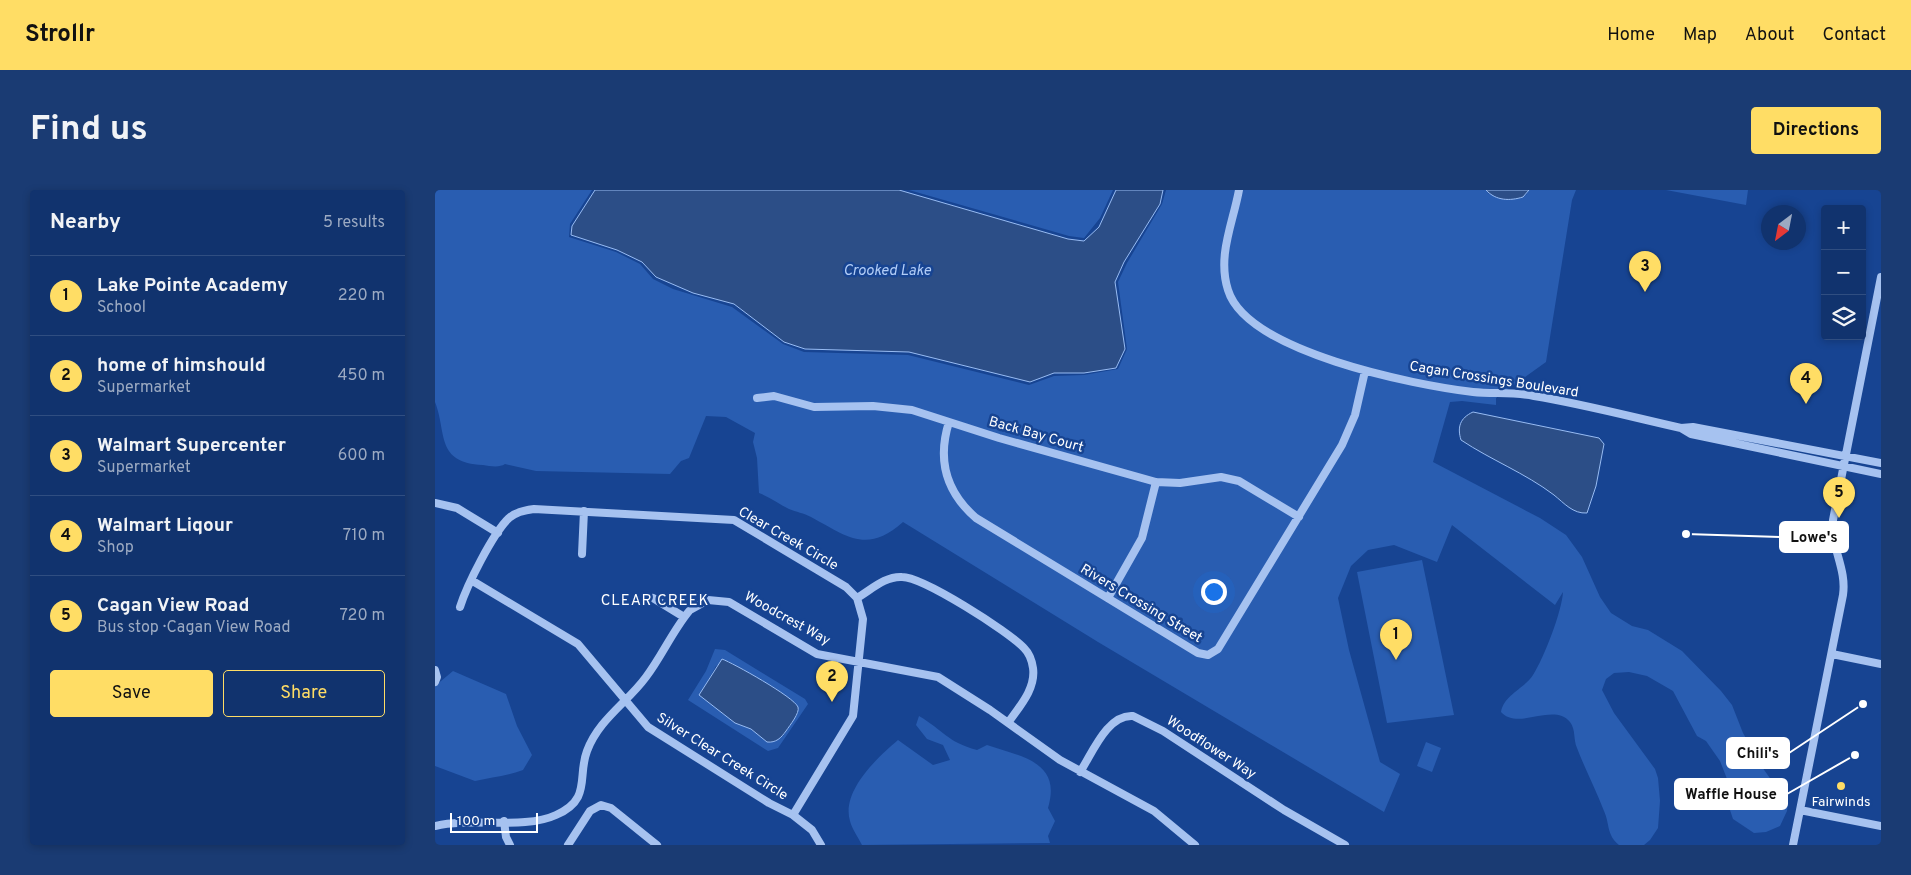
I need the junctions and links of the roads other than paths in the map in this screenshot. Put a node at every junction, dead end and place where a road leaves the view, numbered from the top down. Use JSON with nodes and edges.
{"nodes":[{"id":1,"x":1239,"y":190,"type":"edge"},
{"id":2,"x":1881,"y":277,"type":"edge"},
{"id":3,"x":1365,"y":372,"type":"junction"},
{"id":4,"x":757,"y":398,"type":"dead end"},
{"id":5,"x":949,"y":422,"type":"junction"},
{"id":6,"x":1681,"y":428,"type":"junction"},
{"id":7,"x":1845,"y":456,"type":"junction"},
{"id":8,"x":1881,"y":463,"type":"edge"},
{"id":9,"x":1843,"y":465,"type":"junction"},
{"id":10,"x":1881,"y":474,"type":"edge"},
{"id":11,"x":1156,"y":482,"type":"junction"},
{"id":12,"x":435,"y":503,"type":"edge"},
{"id":13,"x":584,"y":511,"type":"junction"},
{"id":14,"x":1299,"y":517,"type":"junction"},
{"id":15,"x":498,"y":533,"type":"junction"},
{"id":16,"x":582,"y":554,"type":"dead end"},
{"id":17,"x":471,"y":580,"type":"junction"},
{"id":18,"x":653,"y":598,"type":"dead end"},
{"id":19,"x":857,"y":598,"type":"junction"},
{"id":20,"x":1108,"y":598,"type":"junction"},
{"id":21,"x":460,"y":606,"type":"dead end"},
{"id":22,"x":684,"y":617,"type":"junction"},
{"id":23,"x":1832,"y":654,"type":"junction"},
{"id":24,"x":859,"y":662,"type":"junction"},
{"id":25,"x":1881,"y":664,"type":"edge"},
{"id":26,"x":435,"y":670,"type":"edge"},
{"id":27,"x":435,"y":682,"type":"edge"},
{"id":28,"x":624,"y":699,"type":"junction"},
{"id":29,"x":1008,"y":723,"type":"junction"},
{"id":30,"x":1081,"y":772,"type":"junction"},
{"id":31,"x":1800,"y":810,"type":"junction"},
{"id":32,"x":793,"y":815,"type":"junction"},
{"id":33,"x":504,"y":822,"type":"junction"},
{"id":34,"x":435,"y":826,"type":"edge"},
{"id":35,"x":1881,"y":826,"type":"edge"},
{"id":36,"x":510,"y":845,"type":"edge"},
{"id":37,"x":569,"y":845,"type":"edge"},
{"id":38,"x":657,"y":845,"type":"edge"},
{"id":39,"x":821,"y":845,"type":"edge"},
{"id":40,"x":1195,"y":845,"type":"edge"},
{"id":41,"x":1345,"y":845,"type":"edge"},
{"id":42,"x":1793,"y":845,"type":"edge"}],
"edges":[{"from":1,"to":3,"type":"street","name":"Cagan Crossings Boulevard"},
{"from":2,"to":7,"type":"street"},
{"from":3,"to":6,"type":"street","name":"Cagan Crossings Boulevard"},
{"from":3,"to":14,"type":"street","name":"Rivers Crossing Street"},
{"from":4,"to":5,"type":"street","name":"Back Bay Court"},
{"from":5,"to":11,"type":"street","name":"Back Bay Court"},
{"from":5,"to":20,"type":"street","name":"Rivers Crossing Street"},
{"from":6,"to":7,"type":"street","name":"Cagan Crossings Boulevard"},
{"from":6,"to":9,"type":"street"},
{"from":7,"to":8,"type":"street","name":"Cagan Crossings Boulevard"},
{"from":7,"to":9,"type":"street"},
{"from":9,"to":10,"type":"street"},
{"from":9,"to":23,"type":"street"},
{"from":11,"to":14,"type":"street","name":"Back Bay Court"},
{"from":11,"to":20,"type":"street"},
{"from":12,"to":15,"type":"street"},
{"from":13,"to":15,"type":"street","name":"Clear Creek Circle"},
{"from":13,"to":16,"type":"street"},
{"from":13,"to":19,"type":"street","name":"Clear Creek Circle"},
{"from":14,"to":20,"type":"street","name":"Rivers Crossing Street"},
{"from":15,"to":17,"type":"street","name":"Clear Creek Circle"},
{"from":17,"to":21,"type":"street","name":"Clear Creek Circle"},
{"from":17,"to":28,"type":"street","name":"Silver Clear Creek Circle"},
{"from":18,"to":22,"type":"street"},
{"from":19,"to":24,"type":"street"},
{"from":19,"to":29,"type":"street"},
{"from":22,"to":24,"type":"street","name":"Woodcrest Way"},
{"from":22,"to":28,"type":"street","name":"Woodcrest Way"},
{"from":23,"to":25,"type":"street"},
{"from":23,"to":31,"type":"street"},
{"from":24,"to":29,"type":"street","name":"Woodcrest Way"},
{"from":24,"to":32,"type":"street"},
{"from":26,"to":27,"type":"street"},
{"from":28,"to":32,"type":"street","name":"Silver Clear Creek Circle"},
{"from":28,"to":33,"type":"street","name":"Woodcrest Way"},
{"from":29,"to":30,"type":"street","name":"Woodcrest Way"},
{"from":30,"to":40,"type":"street","name":"Woodcrest Way"},
{"from":30,"to":41,"type":"street","name":"Woodflower Way"},
{"from":31,"to":35,"type":"street"},
{"from":31,"to":42,"type":"street"},
{"from":32,"to":39,"type":"street","name":"Silver Clear Creek Circle"},
{"from":33,"to":34,"type":"street","name":"Woodcrest Way"},
{"from":33,"to":36,"type":"street"},
{"from":37,"to":38,"type":"street"}]}
